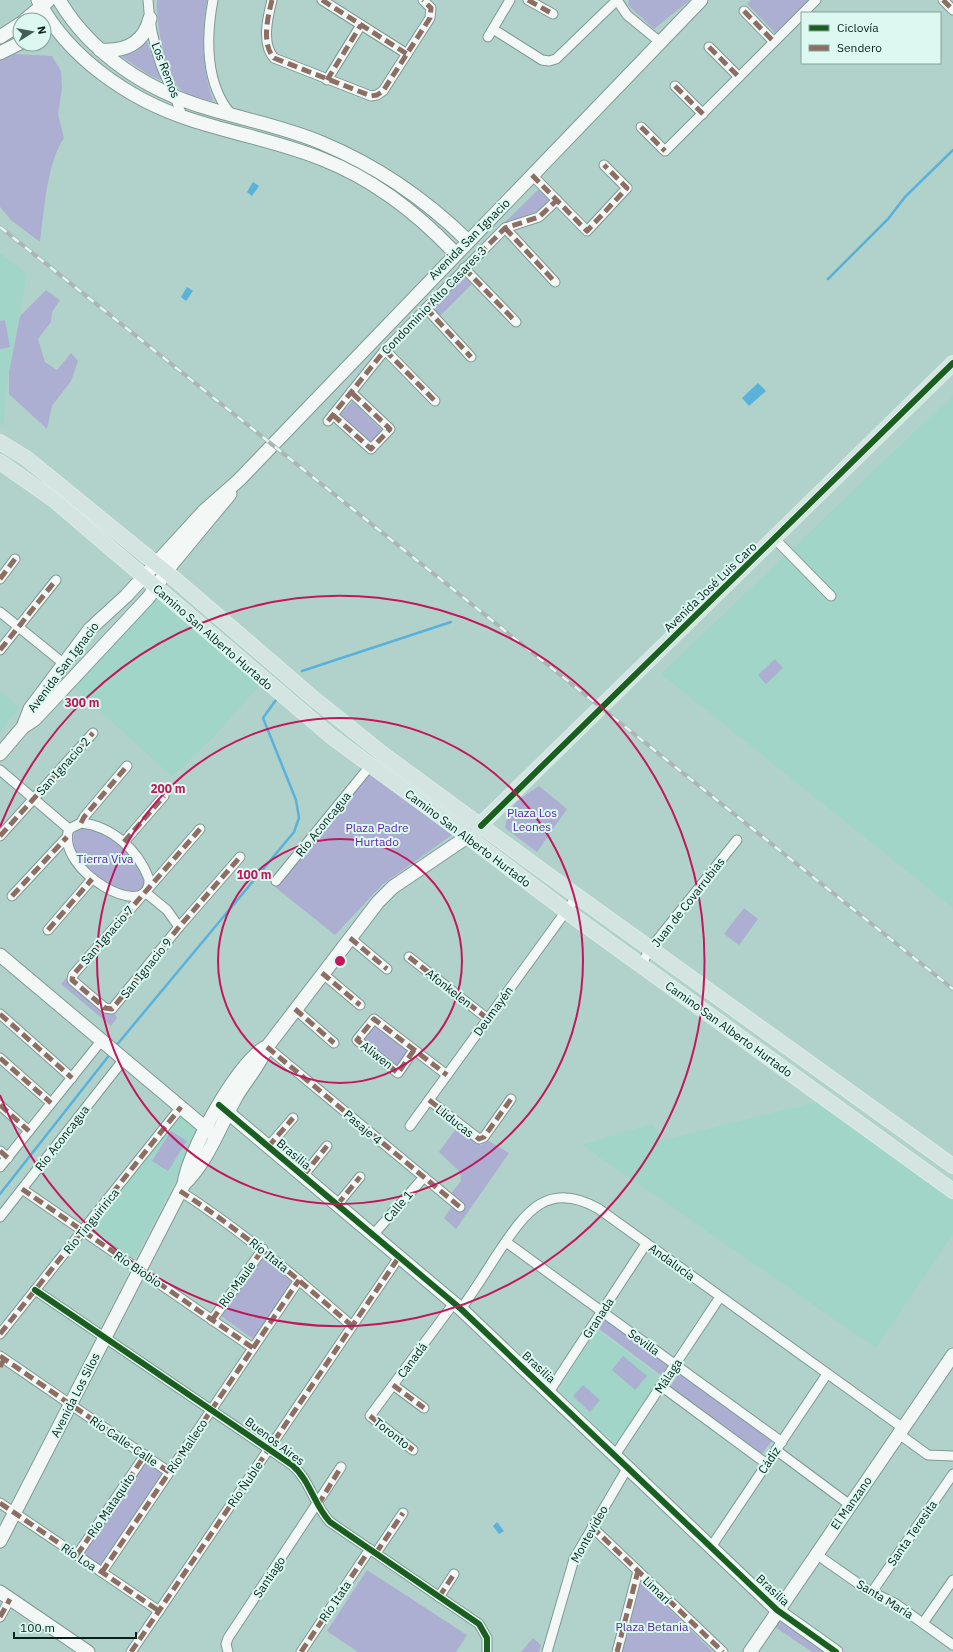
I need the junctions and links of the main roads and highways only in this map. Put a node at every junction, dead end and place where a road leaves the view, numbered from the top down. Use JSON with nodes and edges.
{"nodes":[{"id":1,"x":953,"y":363,"type":"edge"},
{"id":2,"x":0,"y":442,"type":"edge"},
{"id":3,"x":0,"y":462,"type":"edge"},
{"id":4,"x":481,"y":826,"type":"junction"},
{"id":5,"x":467,"y":837,"type":"junction"},
{"id":6,"x":688,"y":976,"type":"junction"},
{"id":7,"x":677,"y":992,"type":"junction"},
{"id":8,"x":953,"y":1166,"type":"edge"},
{"id":9,"x":953,"y":1191,"type":"edge"}],
"edges":[{"from":1,"to":4,"type":"main road","name":"Avenida José Luis Caro"},
{"from":2,"to":4,"type":"main road","name":"Camino San Alberto Hurtado"},
{"from":3,"to":5,"type":"main road","name":"Camino San Alberto Hurtado"},
{"from":4,"to":5,"type":"main road","name":"Avenida José Luis Caro"},
{"from":4,"to":6,"type":"main road","name":"Camino San Alberto Hurtado"},
{"from":5,"to":7,"type":"main road","name":"Camino San Alberto Hurtado"},
{"from":6,"to":7,"type":"main road"},
{"from":6,"to":8,"type":"main road","name":"Camino San Alberto Hurtado"},
{"from":7,"to":9,"type":"main road","name":"Camino San Alberto Hurtado"}]}
